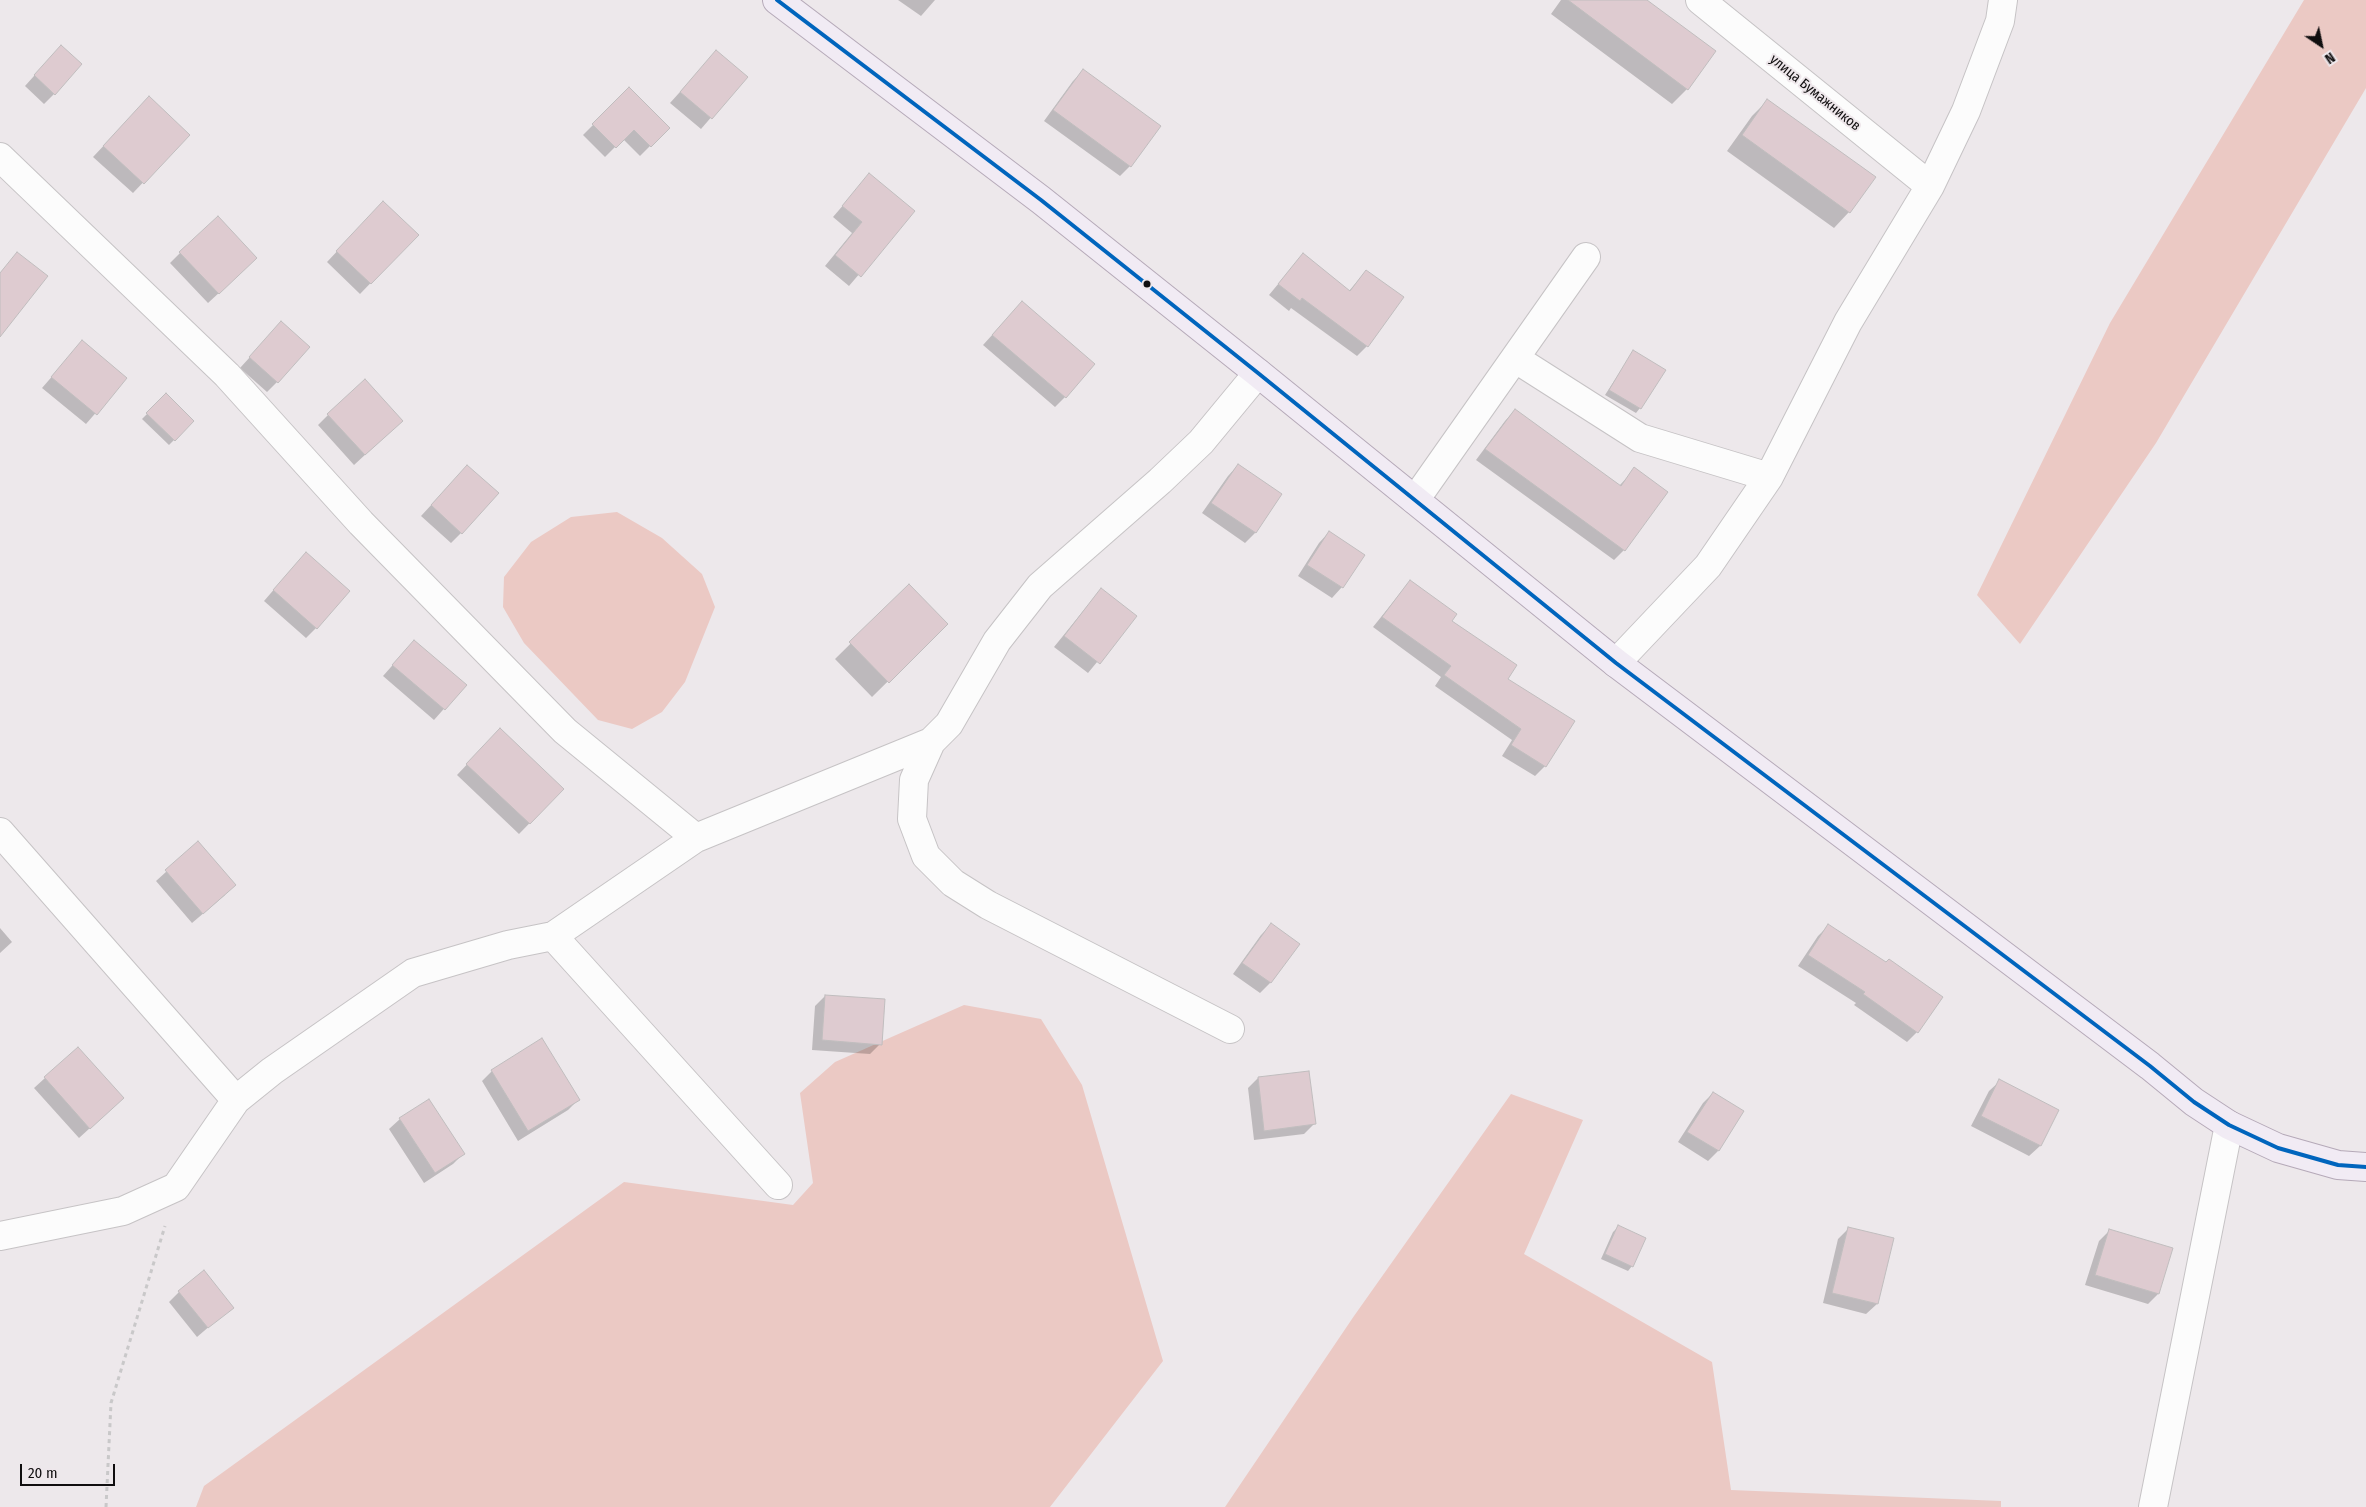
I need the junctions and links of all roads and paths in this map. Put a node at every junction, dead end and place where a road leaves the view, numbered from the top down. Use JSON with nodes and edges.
{"nodes":[{"id":1,"x":778,"y":0,"type":"edge"},
{"id":2,"x":1700,"y":0,"type":"edge"},
{"id":3,"x":2003,"y":0,"type":"edge"},
{"id":4,"x":0,"y":157,"type":"edge"},
{"id":5,"x":1930,"y":186,"type":"junction"},
{"id":6,"x":1586,"y":257,"type":"dead end"},
{"id":7,"x":1516,"y":359,"type":"junction"},
{"id":8,"x":1258,"y":372,"type":"junction"},
{"id":9,"x":1769,"y":477,"type":"junction"},
{"id":10,"x":1415,"y":500,"type":"junction"},
{"id":11,"x":1616,"y":664,"type":"junction"},
{"id":12,"x":931,"y":742,"type":"junction"},
{"id":13,"x":0,"y":832,"type":"edge"},
{"id":14,"x":696,"y":838,"type":"junction"},
{"id":15,"x":553,"y":936,"type":"junction"},
{"id":16,"x":1230,"y":1029,"type":"dead end"},
{"id":17,"x":236,"y":1100,"type":"junction"},
{"id":18,"x":2229,"y":1126,"type":"junction"},
{"id":19,"x":2366,"y":1167,"type":"edge"},
{"id":20,"x":778,"y":1185,"type":"dead end"},
{"id":21,"x":176,"y":1187,"type":"junction"},
{"id":22,"x":0,"y":1236,"type":"edge"},
{"id":23,"x":106,"y":1507,"type":"edge"},
{"id":24,"x":2153,"y":1507,"type":"edge"}],
"edges":[{"from":1,"to":8,"type":"main road"},
{"from":2,"to":5,"type":"street","name":"улица Бумажников"},
{"from":3,"to":5,"type":"street"},
{"from":4,"to":14,"type":"street"},
{"from":5,"to":9,"type":"street"},
{"from":6,"to":7,"type":"street"},
{"from":7,"to":9,"type":"street"},
{"from":7,"to":10,"type":"street"},
{"from":8,"to":10,"type":"main road"},
{"from":8,"to":12,"type":"street"},
{"from":9,"to":11,"type":"street"},
{"from":10,"to":11,"type":"main road"},
{"from":11,"to":18,"type":"main road"},
{"from":12,"to":14,"type":"street"},
{"from":12,"to":16,"type":"street"},
{"from":13,"to":17,"type":"street"},
{"from":14,"to":15,"type":"street"},
{"from":15,"to":17,"type":"street"},
{"from":15,"to":20,"type":"street"},
{"from":17,"to":21,"type":"street"},
{"from":18,"to":19,"type":"main road"},
{"from":18,"to":24,"type":"street"},
{"from":21,"to":22,"type":"street"},
{"from":21,"to":23,"type":"path"}]}
